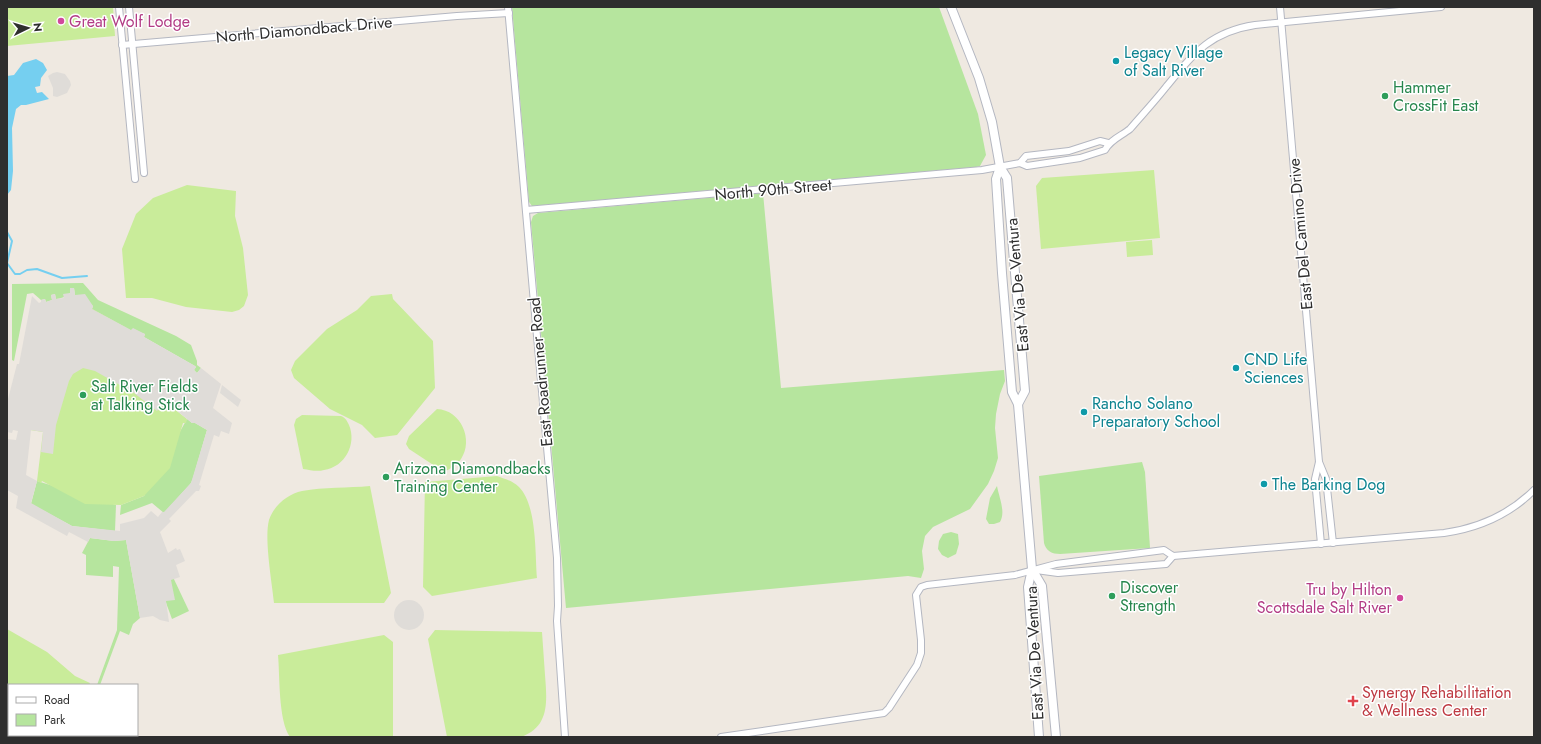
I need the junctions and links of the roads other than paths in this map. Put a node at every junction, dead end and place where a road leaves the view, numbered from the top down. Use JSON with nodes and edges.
{"nodes":[{"id":1,"x":119,"y":7,"type":"edge"},
{"id":2,"x":129,"y":7,"type":"edge"},
{"id":3,"x":951,"y":7,"type":"edge"},
{"id":4,"x":1280,"y":7,"type":"edge"},
{"id":5,"x":1441,"y":7,"type":"edge"},
{"id":6,"x":509,"y":10,"type":"edge"},
{"id":7,"x":1282,"y":23,"type":"junction"},
{"id":8,"x":133,"y":44,"type":"junction"},
{"id":9,"x":122,"y":45,"type":"junction"},
{"id":10,"x":1108,"y":143,"type":"junction"},
{"id":11,"x":1020,"y":163,"type":"junction"},
{"id":12,"x":1000,"y":167,"type":"junction"},
{"id":13,"x":144,"y":173,"type":"dead end"},
{"id":14,"x":135,"y":179,"type":"dead end"},
{"id":15,"x":526,"y":210,"type":"junction"},
{"id":16,"x":1018,"y":404,"type":"junction"},
{"id":17,"x":1319,"y":462,"type":"junction"},
{"id":18,"x":1534,"y":490,"type":"edge"},
{"id":19,"x":1327,"y":543,"type":"junction"},
{"id":20,"x":1173,"y":556,"type":"junction"},
{"id":21,"x":1032,"y":569,"type":"junction"},
{"id":22,"x":565,"y":737,"type":"edge"},
{"id":23,"x":722,"y":737,"type":"edge"},
{"id":24,"x":1039,"y":737,"type":"edge"},
{"id":25,"x":1056,"y":737,"type":"edge"}],
"edges":[{"from":1,"to":9,"type":"street"},
{"from":2,"to":8,"type":"street"},
{"from":3,"to":12,"type":"main road","name":"East Via De Ventura"},
{"from":4,"to":7,"type":"street","name":"East Del Camino Drive"},
{"from":5,"to":7,"type":"street","name":"North 90th Street"},
{"from":6,"to":8,"type":"street","name":"North Diamondback Drive"},
{"from":6,"to":15,"type":"street","name":"East Roadrunner Road"},
{"from":7,"to":10,"type":"street","name":"North 90th Street"},
{"from":7,"to":17,"type":"street","name":"East Del Camino Drive"},
{"from":8,"to":9,"type":"street","name":"North Diamondback Drive"},
{"from":8,"to":13,"type":"street"},
{"from":9,"to":14,"type":"street"},
{"from":10,"to":11,"type":"street","name":"North 90th Street"},
{"from":10,"to":11,"type":"street","name":"North 90th Street"},
{"from":11,"to":12,"type":"street","name":"North 90th Street"},
{"from":12,"to":15,"type":"street","name":"North 90th Street"},
{"from":12,"to":16,"type":"main road","name":"East Via De Ventura"},
{"from":12,"to":16,"type":"main road","name":"East Via De Ventura"},
{"from":15,"to":22,"type":"street","name":"East Roadrunner Road"},
{"from":16,"to":21,"type":"main road","name":"East Via De Ventura"},
{"from":17,"to":19,"type":"street","name":"East Del Camino Drive"},
{"from":17,"to":19,"type":"street","name":"East Del Camino Drive"},
{"from":18,"to":19,"type":"street"},
{"from":19,"to":20,"type":"street"},
{"from":20,"to":21,"type":"street"},
{"from":20,"to":21,"type":"street"},
{"from":21,"to":23,"type":"street"},
{"from":21,"to":24,"type":"main road","name":"East Via De Ventura"},
{"from":21,"to":25,"type":"main road","name":"East Via De Ventura"}]}
